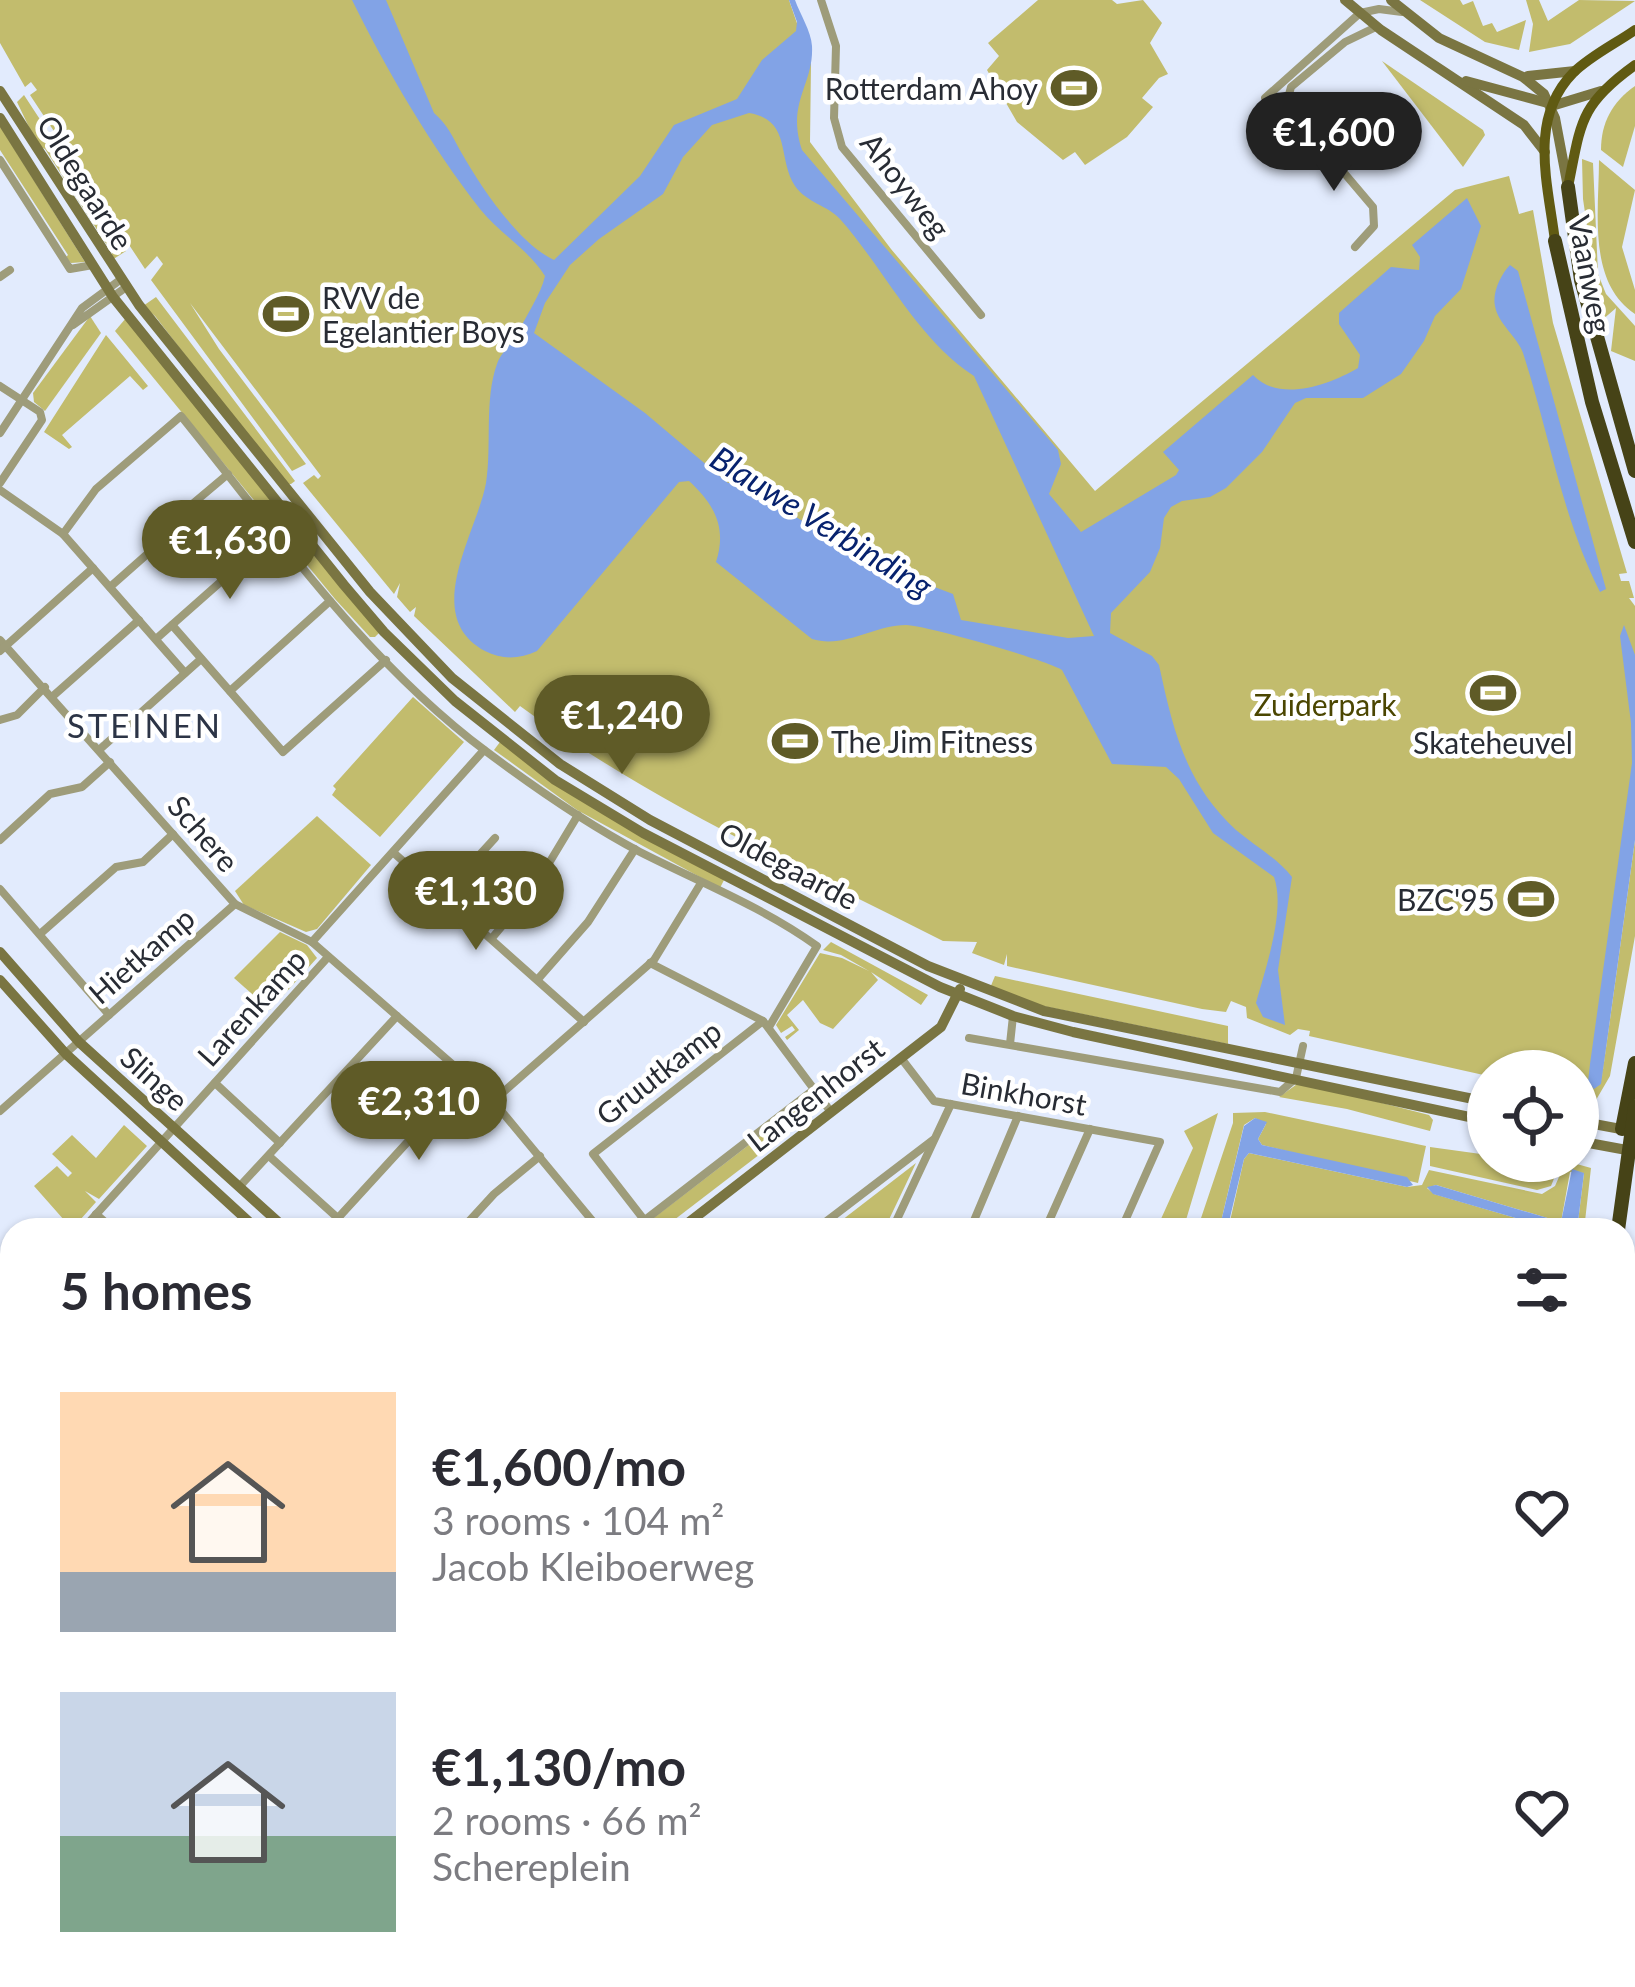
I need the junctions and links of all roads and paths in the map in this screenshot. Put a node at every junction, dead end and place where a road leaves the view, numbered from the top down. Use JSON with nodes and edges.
{"nodes":[{"id":1,"x":821,"y":0,"type":"edge"},
{"id":2,"x":1345,"y":0,"type":"edge"},
{"id":3,"x":1390,"y":0,"type":"edge"},
{"id":4,"x":1404,"y":12,"type":"junction"},
{"id":5,"x":1360,"y":13,"type":"junction"},
{"id":6,"x":1376,"y":27,"type":"junction"},
{"id":7,"x":1635,"y":30,"type":"edge"},
{"id":8,"x":1635,"y":65,"type":"edge"},
{"id":9,"x":1575,"y":71,"type":"junction"},
{"id":10,"x":1519,"y":75,"type":"junction"},
{"id":11,"x":1460,"y":79,"type":"junction"},
{"id":12,"x":1274,"y":88,"type":"junction"},
{"id":13,"x":0,"y":91,"type":"edge"},
{"id":14,"x":1600,"y":91,"type":"junction"},
{"id":15,"x":1288,"y":98,"type":"junction"},
{"id":16,"x":1551,"y":105,"type":"junction"},
{"id":17,"x":0,"y":118,"type":"edge"},
{"id":18,"x":1317,"y":141,"type":"junction"},
{"id":19,"x":1545,"y":152,"type":"junction"},
{"id":20,"x":0,"y":160,"type":"edge"},
{"id":21,"x":1568,"y":187,"type":"junction"},
{"id":22,"x":1555,"y":242,"type":"joint"},
{"id":23,"x":1355,"y":247,"type":"dead end"},
{"id":24,"x":93,"y":265,"type":"junction"},
{"id":25,"x":10,"y":270,"type":"dead end"},
{"id":26,"x":0,"y":277,"type":"edge"},
{"id":27,"x":123,"y":284,"type":"junction"},
{"id":28,"x":111,"y":292,"type":"junction"},
{"id":29,"x":981,"y":315,"type":"dead end"},
{"id":30,"x":1599,"y":345,"type":"junction"},
{"id":31,"x":1614,"y":360,"type":"dead end"},
{"id":32,"x":0,"y":386,"type":"edge"},
{"id":33,"x":22,"y":401,"type":"junction"},
{"id":34,"x":0,"y":433,"type":"edge"},
{"id":35,"x":1635,"y":467,"type":"edge"},
{"id":36,"x":228,"y":474,"type":"junction"},
{"id":37,"x":0,"y":487,"type":"edge"},
{"id":38,"x":276,"y":533,"type":"junction"},
{"id":39,"x":63,"y":534,"type":"junction"},
{"id":40,"x":1635,"y":542,"type":"edge"},
{"id":41,"x":93,"y":568,"type":"junction"},
{"id":42,"x":110,"y":587,"type":"junction"},
{"id":43,"x":330,"y":601,"type":"junction"},
{"id":44,"x":139,"y":620,"type":"junction"},
{"id":45,"x":172,"y":625,"type":"junction"},
{"id":46,"x":156,"y":639,"type":"junction"},
{"id":47,"x":2,"y":645,"type":"edge"},
{"id":48,"x":202,"y":659,"type":"junction"},
{"id":49,"x":386,"y":660,"type":"junction"},
{"id":50,"x":185,"y":673,"type":"junction"},
{"id":51,"x":45,"y":687,"type":"junction"},
{"id":52,"x":230,"y":691,"type":"junction"},
{"id":53,"x":53,"y":696,"type":"junction"},
{"id":54,"x":0,"y":720,"type":"edge"},
{"id":55,"x":99,"y":750,"type":"junction"},
{"id":56,"x":484,"y":750,"type":"junction"},
{"id":57,"x":110,"y":762,"type":"junction"},
{"id":58,"x":578,"y":815,"type":"junction"},
{"id":59,"x":173,"y":834,"type":"junction"},
{"id":60,"x":495,"y":838,"type":"dead end"},
{"id":61,"x":0,"y":839,"type":"edge"},
{"id":62,"x":635,"y":849,"type":"junction"},
{"id":63,"x":395,"y":854,"type":"junction"},
{"id":64,"x":701,"y":882,"type":"junction"},
{"id":65,"x":0,"y":889,"type":"edge"},
{"id":66,"x":443,"y":895,"type":"junction"},
{"id":67,"x":235,"y":904,"type":"junction"},
{"id":68,"x":40,"y":934,"type":"junction"},
{"id":69,"x":492,"y":938,"type":"junction"},
{"id":70,"x":312,"y":942,"type":"junction"},
{"id":71,"x":0,"y":952,"type":"edge"},
{"id":72,"x":328,"y":957,"type":"junction"},
{"id":73,"x":650,"y":963,"type":"junction"},
{"id":74,"x":538,"y":979,"type":"junction"},
{"id":75,"x":0,"y":980,"type":"edge"},
{"id":76,"x":963,"y":981,"type":"junction"},
{"id":77,"x":958,"y":995,"type":"junction"},
{"id":78,"x":109,"y":1015,"type":"junction"},
{"id":79,"x":398,"y":1016,"type":"junction"},
{"id":80,"x":1013,"y":1016,"type":"junction"},
{"id":81,"x":584,"y":1022,"type":"junction"},
{"id":82,"x":766,"y":1024,"type":"junction"},
{"id":83,"x":969,"y":1038,"type":"dead end"},
{"id":84,"x":79,"y":1042,"type":"junction"},
{"id":85,"x":1010,"y":1044,"type":"junction"},
{"id":86,"x":1303,"y":1046,"type":"dead end"},
{"id":87,"x":66,"y":1054,"type":"junction"},
{"id":88,"x":901,"y":1058,"type":"junction"},
{"id":89,"x":1299,"y":1062,"type":"junction"},
{"id":90,"x":1635,"y":1063,"type":"edge"},
{"id":91,"x":467,"y":1077,"type":"junction"},
{"id":92,"x":1296,"y":1078,"type":"junction"},
{"id":93,"x":215,"y":1083,"type":"junction"},
{"id":94,"x":816,"y":1088,"type":"junction"},
{"id":95,"x":1467,"y":1098,"type":"edge"},
{"id":96,"x":493,"y":1101,"type":"junction"},
{"id":97,"x":951,"y":1104,"type":"junction"},
{"id":98,"x":1635,"y":1107,"type":"edge"},
{"id":99,"x":0,"y":1111,"type":"edge"},
{"id":100,"x":831,"y":1112,"type":"junction"},
{"id":101,"x":1018,"y":1116,"type":"junction"},
{"id":102,"x":1467,"y":1116,"type":"edge"},
{"id":103,"x":1599,"y":1125,"type":"edge"},
{"id":104,"x":175,"y":1128,"type":"junction"},
{"id":105,"x":1090,"y":1129,"type":"junction"},
{"id":106,"x":1630,"y":1131,"type":"edge"},
{"id":107,"x":933,"y":1140,"type":"junction"},
{"id":108,"x":161,"y":1142,"type":"junction"},
{"id":109,"x":280,"y":1143,"type":"junction"},
{"id":110,"x":1599,"y":1145,"type":"edge"},
{"id":111,"x":1631,"y":1151,"type":"edge"},
{"id":112,"x":269,"y":1156,"type":"junction"},
{"id":113,"x":540,"y":1156,"type":"junction"},
{"id":114,"x":240,"y":1186,"type":"junction"},
{"id":115,"x":96,"y":1214,"type":"junction"},
{"id":116,"x":92,"y":1218,"type":"edge"},
{"id":117,"x":100,"y":1218,"type":"edge"},
{"id":118,"x":245,"y":1218,"type":"edge"},
{"id":119,"x":274,"y":1218,"type":"edge"},
{"id":120,"x":338,"y":1218,"type":"joint"},
{"id":121,"x":472,"y":1218,"type":"edge"},
{"id":122,"x":590,"y":1218,"type":"edge"},
{"id":123,"x":643,"y":1218,"type":"edge"},
{"id":124,"x":649,"y":1218,"type":"edge"},
{"id":125,"x":694,"y":1218,"type":"edge"},
{"id":126,"x":831,"y":1218,"type":"edge"},
{"id":127,"x":897,"y":1218,"type":"edge"},
{"id":128,"x":975,"y":1218,"type":"edge"},
{"id":129,"x":1050,"y":1218,"type":"edge"},
{"id":130,"x":1126,"y":1218,"type":"edge"},
{"id":131,"x":1620,"y":1218,"type":"edge"}],
"edges":[{"from":1,"to":29,"type":"street","name":"Ahoyweg"},
{"from":2,"to":5,"type":"main road"},
{"from":3,"to":4,"type":"main road"},
{"from":4,"to":5,"type":"street"},
{"from":4,"to":10,"type":"main road"},
{"from":5,"to":6,"type":"main road"},
{"from":5,"to":12,"type":"street"},
{"from":6,"to":11,"type":"main road"},
{"from":6,"to":15,"type":"street"},
{"from":7,"to":9,"type":"main road"},
{"from":8,"to":14,"type":"main road"},
{"from":9,"to":10,"type":"main road"},
{"from":9,"to":16,"type":"main road","name":"Vaanweg"},
{"from":10,"to":16,"type":"main road"},
{"from":11,"to":16,"type":"main road"},
{"from":11,"to":19,"type":"main road"},
{"from":12,"to":15,"type":"street"},
{"from":12,"to":18,"type":"street"},
{"from":13,"to":27,"type":"main road","name":"Oldegaarde"},
{"from":14,"to":16,"type":"main road"},
{"from":14,"to":21,"type":"main road"},
{"from":15,"to":18,"type":"street"},
{"from":16,"to":19,"type":"main road","name":"Vaanweg"},
{"from":16,"to":21,"type":"main road"},
{"from":17,"to":24,"type":"main road","name":"Oldegaarde"},
{"from":18,"to":23,"type":"street"},
{"from":19,"to":22,"type":"main road","name":"Vaanweg"},
{"from":20,"to":24,"type":"street","name":"Oldegaarde"},
{"from":21,"to":30,"type":"highway","name":"Vaanweg"},
{"from":22,"to":40,"type":"highway","name":"Vaanweg"},
{"from":24,"to":28,"type":"main road","name":"Oldegaarde"},
{"from":25,"to":26,"type":"street"},
{"from":27,"to":28,"type":"street"},
{"from":27,"to":76,"type":"main road","name":"Oldegaarde"},
{"from":28,"to":33,"type":"street"},
{"from":28,"to":77,"type":"main road","name":"Oldegaarde"},
{"from":30,"to":31,"type":"highway"},
{"from":30,"to":35,"type":"highway","name":"Vaanweg"},
{"from":32,"to":33,"type":"street"},
{"from":33,"to":34,"type":"street"},
{"from":33,"to":37,"type":"street"},
{"from":36,"to":38,"type":"street","name":"Oldegaarde"},
{"from":36,"to":39,"type":"street","name":"Oldegaarde"},
{"from":36,"to":42,"type":"street"},
{"from":37,"to":39,"type":"street"},
{"from":38,"to":43,"type":"street","name":"Oldegaarde"},
{"from":38,"to":45,"type":"street"},
{"from":39,"to":41,"type":"street"},
{"from":41,"to":42,"type":"street"},
{"from":41,"to":47,"type":"street"},
{"from":42,"to":44,"type":"street"},
{"from":43,"to":49,"type":"street","name":"Oldegaarde"},
{"from":43,"to":52,"type":"street"},
{"from":44,"to":46,"type":"street"},
{"from":44,"to":53,"type":"street"},
{"from":45,"to":46,"type":"street"},
{"from":45,"to":48,"type":"street"},
{"from":46,"to":50,"type":"street"},
{"from":47,"to":51,"type":"street","name":"Schere"},
{"from":48,"to":50,"type":"street"},
{"from":48,"to":52,"type":"street"},
{"from":49,"to":52,"type":"street"},
{"from":49,"to":56,"type":"street","name":"Oldegaarde"},
{"from":50,"to":55,"type":"street"},
{"from":51,"to":53,"type":"street","name":"Schere"},
{"from":51,"to":54,"type":"street"},
{"from":53,"to":55,"type":"street","name":"Schere"},
{"from":55,"to":57,"type":"street","name":"Schere"},
{"from":56,"to":58,"type":"street","name":"Oldegaarde"},
{"from":56,"to":63,"type":"street"},
{"from":57,"to":59,"type":"street","name":"Schere"},
{"from":57,"to":61,"type":"street"},
{"from":58,"to":62,"type":"street","name":"Oldegaarde"},
{"from":58,"to":69,"type":"street"},
{"from":59,"to":67,"type":"street","name":"Schere"},
{"from":59,"to":68,"type":"street"},
{"from":60,"to":66,"type":"street"},
{"from":62,"to":64,"type":"street","name":"Oldegaarde"},
{"from":62,"to":74,"type":"street"},
{"from":63,"to":66,"type":"street"},
{"from":63,"to":70,"type":"street"},
{"from":64,"to":73,"type":"street"},
{"from":64,"to":82,"type":"street","name":"Oldegaarde"},
{"from":65,"to":68,"type":"street"},
{"from":66,"to":69,"type":"street"},
{"from":67,"to":70,"type":"street","name":"Schere"},
{"from":67,"to":78,"type":"street","name":"Hietkamp"},
{"from":68,"to":78,"type":"street"},
{"from":69,"to":74,"type":"street"},
{"from":70,"to":72,"type":"street","name":"Schere"},
{"from":71,"to":84,"type":"main road","name":"Slinge"},
{"from":72,"to":79,"type":"street","name":"Schere"},
{"from":72,"to":93,"type":"street","name":"Larenkamp"},
{"from":73,"to":81,"type":"street"},
{"from":73,"to":82,"type":"street"},
{"from":74,"to":81,"type":"street"},
{"from":75,"to":87,"type":"main road","name":"Slinge"},
{"from":76,"to":77,"type":"main road","name":"Langenhorst"},
{"from":76,"to":89,"type":"main road","name":"Oldegaarde"},
{"from":77,"to":80,"type":"main road","name":"Oldegaarde"},
{"from":77,"to":88,"type":"main road","name":"Langenhorst"},
{"from":78,"to":84,"type":"street","name":"Hietkamp"},
{"from":79,"to":91,"type":"street","name":"Schere"},
{"from":79,"to":109,"type":"street"},
{"from":80,"to":85,"type":"street"},
{"from":80,"to":92,"type":"main road","name":"Oldegaarde"},
{"from":81,"to":96,"type":"street"},
{"from":82,"to":94,"type":"street"},
{"from":82,"to":123,"type":"street","name":"Gruutkamp"},
{"from":83,"to":85,"type":"street","name":"Oldegaarde"},
{"from":84,"to":87,"type":"street","name":"Hietkamp"},
{"from":84,"to":104,"type":"main road","name":"Slinge"},
{"from":85,"to":92,"type":"street","name":"Oldegaarde"},
{"from":86,"to":89,"type":"street"},
{"from":87,"to":99,"type":"street","name":"Hietkamp"},
{"from":87,"to":108,"type":"main road","name":"Slinge"},
{"from":88,"to":97,"type":"street","name":"Binkhorst"},
{"from":88,"to":100,"type":"main road","name":"Langenhorst"},
{"from":89,"to":92,"type":"street"},
{"from":89,"to":95,"type":"main road","name":"Oldegaarde"},
{"from":90,"to":106,"type":"highway"},
{"from":91,"to":96,"type":"street","name":"Schere"},
{"from":91,"to":120,"type":"street"},
{"from":92,"to":102,"type":"main road","name":"Oldegaarde"},
{"from":93,"to":104,"type":"street","name":"Larenkamp"},
{"from":93,"to":109,"type":"street"},
{"from":94,"to":100,"type":"street"},
{"from":94,"to":124,"type":"street"},
{"from":96,"to":113,"type":"street","name":"Schere"},
{"from":97,"to":101,"type":"street","name":"Binkhorst"},
{"from":97,"to":107,"type":"street"},
{"from":98,"to":106,"type":"highway"},
{"from":100,"to":125,"type":"main road","name":"Langenhorst"},
{"from":101,"to":105,"type":"street","name":"Binkhorst"},
{"from":101,"to":128,"type":"street"},
{"from":103,"to":106,"type":"main road"},
{"from":104,"to":108,"type":"street","name":"Larenkamp"},
{"from":104,"to":114,"type":"main road","name":"Slinge"},
{"from":105,"to":129,"type":"street"},
{"from":105,"to":130,"type":"street","name":"Binkhorst"},
{"from":106,"to":111,"type":"highway"},
{"from":107,"to":126,"type":"street"},
{"from":107,"to":127,"type":"street"},
{"from":108,"to":115,"type":"street","name":"Larenkamp"},
{"from":108,"to":118,"type":"main road","name":"Slinge"},
{"from":109,"to":112,"type":"street"},
{"from":110,"to":111,"type":"main road"},
{"from":111,"to":131,"type":"highway"},
{"from":112,"to":114,"type":"street"},
{"from":112,"to":120,"type":"street"},
{"from":113,"to":121,"type":"street"},
{"from":113,"to":122,"type":"street","name":"Schere"},
{"from":114,"to":119,"type":"main road","name":"Slinge"},
{"from":115,"to":116,"type":"street","name":"Larenkamp"},
{"from":115,"to":117,"type":"street"}]}
